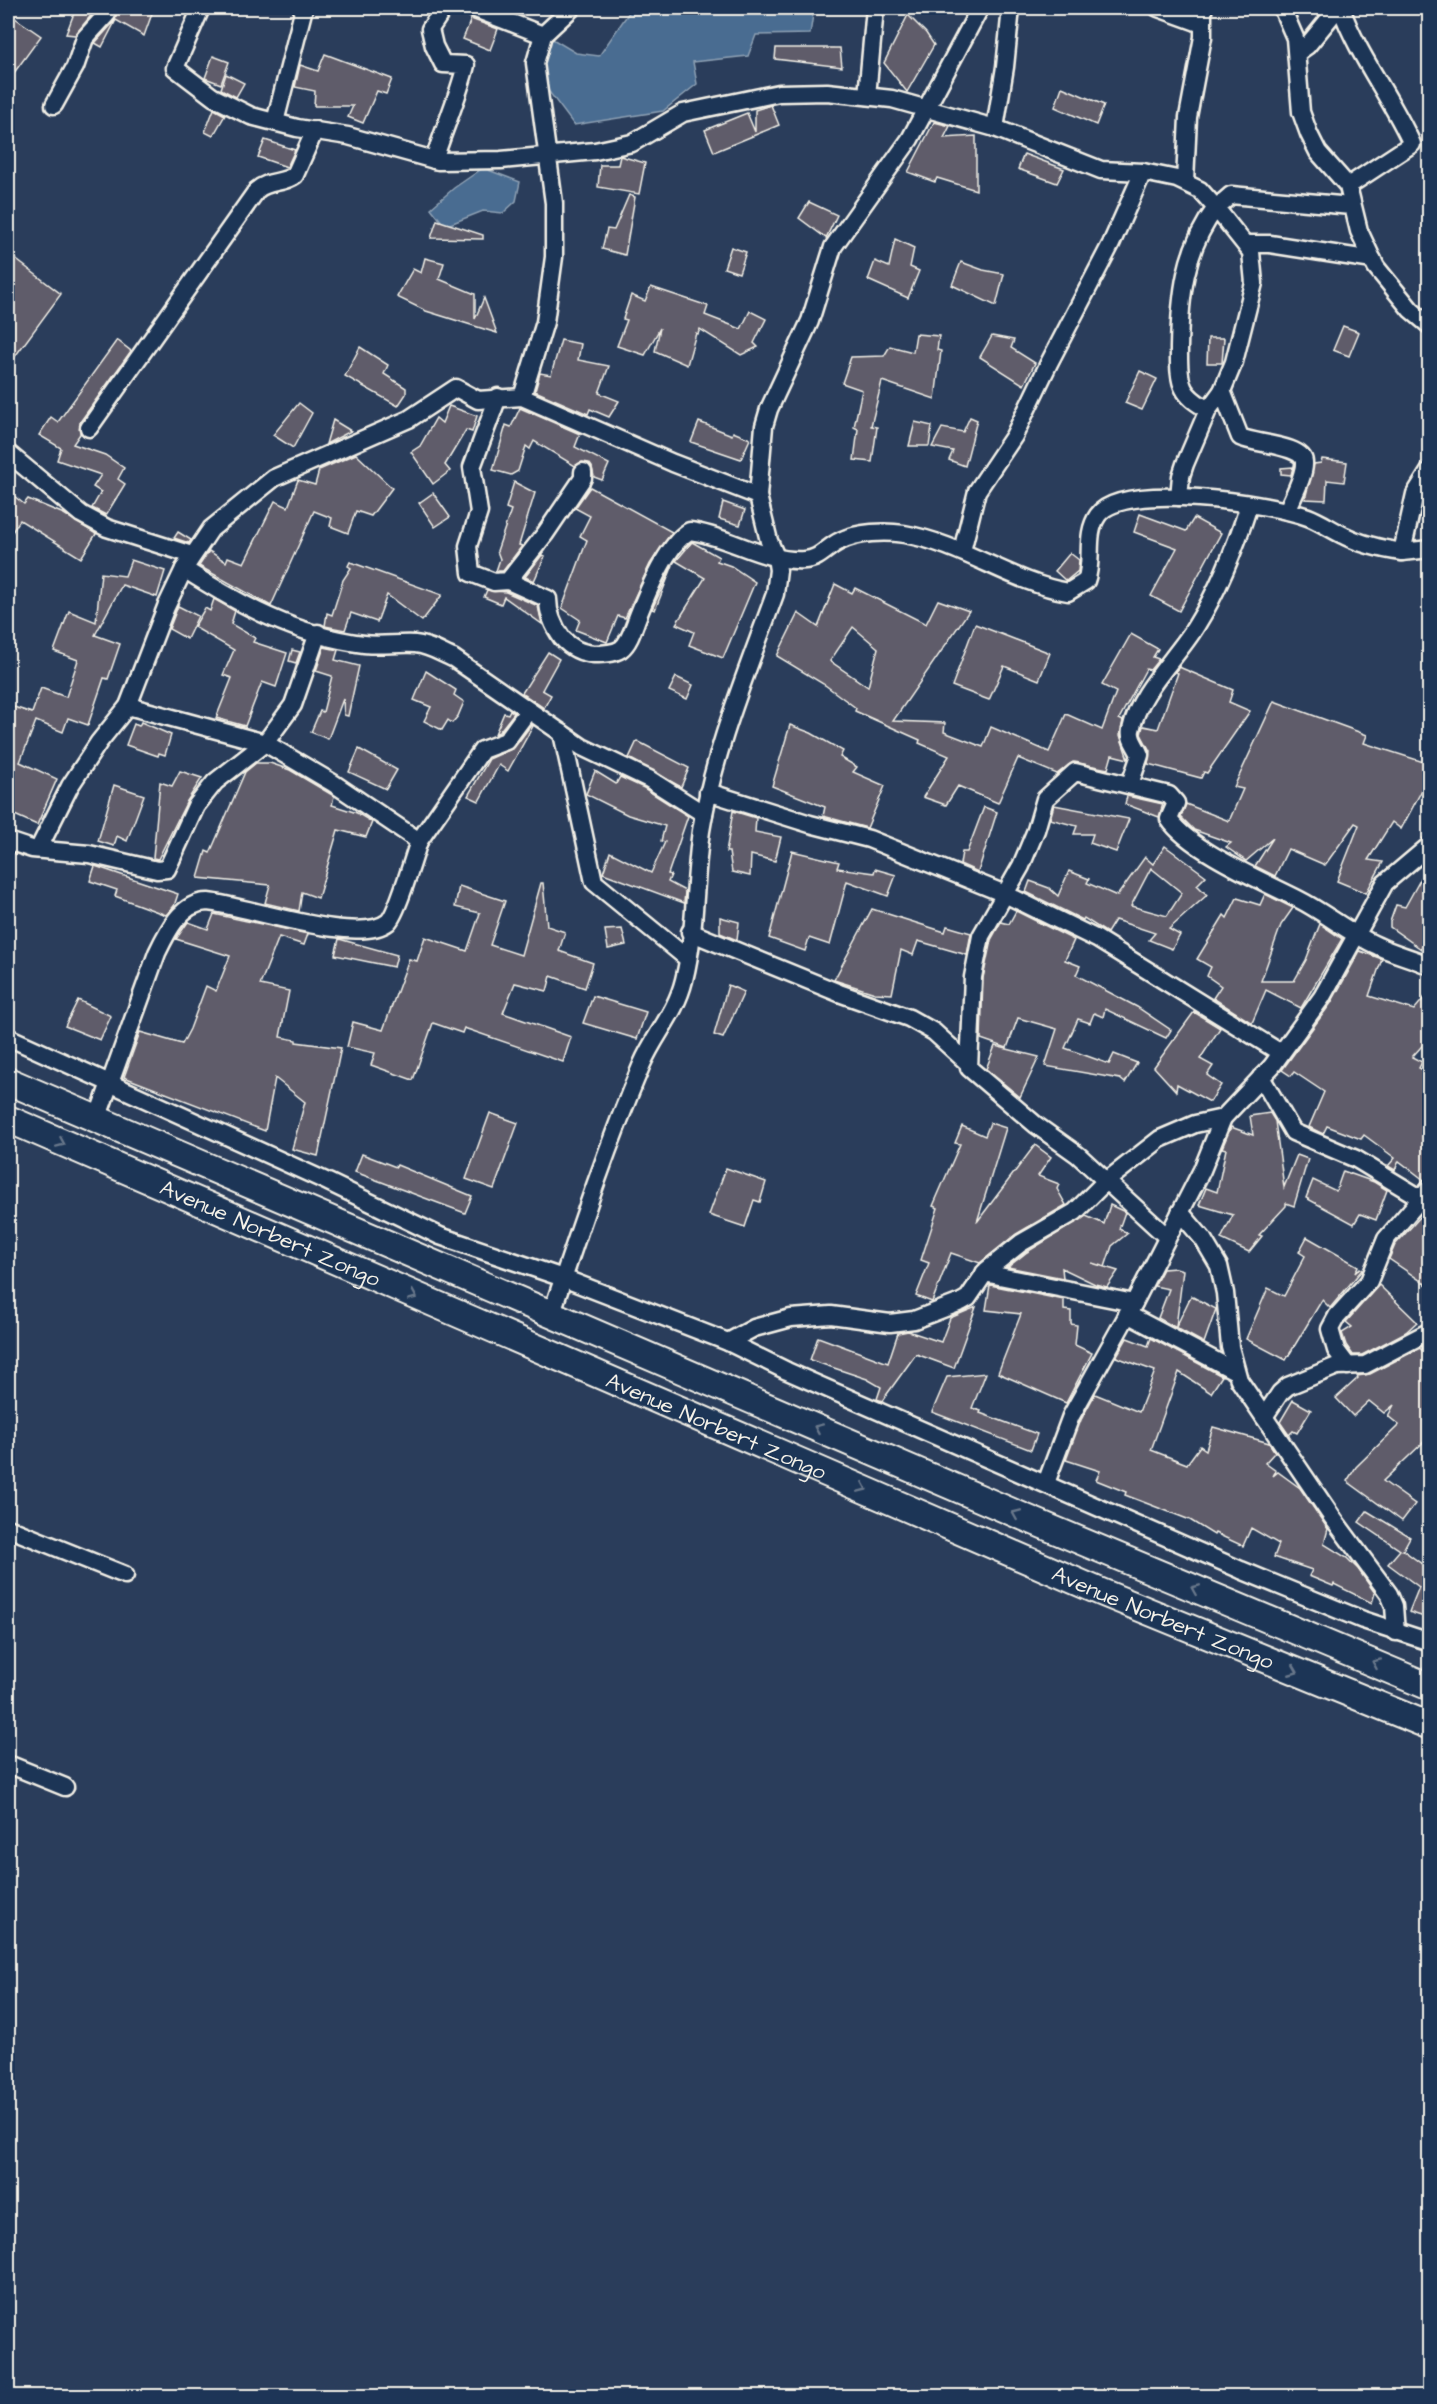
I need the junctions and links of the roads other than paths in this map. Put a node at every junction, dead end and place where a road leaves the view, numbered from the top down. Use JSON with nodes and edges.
{"nodes":[{"id":1,"x":108,"y":8,"type":"edge"},
{"id":2,"x":201,"y":8,"type":"edge"},
{"id":3,"x":304,"y":8,"type":"edge"},
{"id":4,"x":444,"y":8,"type":"edge"},
{"id":5,"x":472,"y":8,"type":"edge"},
{"id":6,"x":572,"y":8,"type":"edge"},
{"id":7,"x":875,"y":8,"type":"edge"},
{"id":8,"x":980,"y":8,"type":"edge"},
{"id":9,"x":1011,"y":8,"type":"edge"},
{"id":10,"x":1158,"y":8,"type":"edge"},
{"id":11,"x":1282,"y":8,"type":"edge"},
{"id":12,"x":1340,"y":8,"type":"edge"},
{"id":13,"x":1203,"y":16,"type":"edge"},
{"id":14,"x":543,"y":35,"type":"junction"},
{"id":15,"x":1297,"y":53,"type":"junction"},
{"id":16,"x":867,"y":96,"type":"junction"},
{"id":17,"x":54,"y":105,"type":"dead end"},
{"id":18,"x":927,"y":108,"type":"junction"},
{"id":19,"x":275,"y":122,"type":"junction"},
{"id":20,"x":995,"y":128,"type":"junction"},
{"id":21,"x":315,"y":130,"type":"junction"},
{"id":22,"x":547,"y":156,"type":"junction"},
{"id":23,"x":434,"y":160,"type":"junction"},
{"id":24,"x":1143,"y":172,"type":"junction"},
{"id":25,"x":1185,"y":182,"type":"junction"},
{"id":26,"x":1348,"y":186,"type":"junction"},
{"id":27,"x":1352,"y":206,"type":"junction"},
{"id":28,"x":1216,"y":208,"type":"junction"},
{"id":29,"x":1246,"y":244,"type":"junction"},
{"id":30,"x":1373,"y":260,"type":"junction"},
{"id":31,"x":1430,"y":326,"type":"edge"},
{"id":32,"x":1222,"y":391,"type":"junction"},
{"id":33,"x":522,"y":397,"type":"junction"},
{"id":34,"x":498,"y":398,"type":"junction"},
{"id":35,"x":1208,"y":410,"type":"junction"},
{"id":36,"x":89,"y":428,"type":"dead end"},
{"id":37,"x":8,"y":453,"type":"edge"},
{"id":38,"x":1430,"y":470,"type":"edge"},
{"id":39,"x":583,"y":472,"type":"dead end"},
{"id":40,"x":758,"y":496,"type":"junction"},
{"id":41,"x":1179,"y":497,"type":"junction"},
{"id":42,"x":1249,"y":505,"type":"junction"},
{"id":43,"x":1287,"y":511,"type":"junction"},
{"id":44,"x":1430,"y":549,"type":"edge"},
{"id":45,"x":962,"y":551,"type":"junction"},
{"id":46,"x":1402,"y":552,"type":"junction"},
{"id":47,"x":776,"y":557,"type":"junction"},
{"id":48,"x":188,"y":562,"type":"junction"},
{"id":49,"x":508,"y":581,"type":"junction"},
{"id":50,"x":318,"y":633,"type":"junction"},
{"id":51,"x":128,"y":706,"type":"junction"},
{"id":52,"x":528,"y":711,"type":"junction"},
{"id":53,"x":562,"y":734,"type":"junction"},
{"id":54,"x":265,"y":743,"type":"junction"},
{"id":55,"x":1130,"y":784,"type":"junction"},
{"id":56,"x":708,"y":792,"type":"junction"},
{"id":57,"x":704,"y":814,"type":"junction"},
{"id":58,"x":8,"y":841,"type":"edge"},
{"id":59,"x":419,"y":841,"type":"junction"},
{"id":60,"x":1430,"y":845,"type":"edge"},
{"id":61,"x":39,"y":848,"type":"junction"},
{"id":62,"x":1005,"y":894,"type":"junction"},
{"id":63,"x":690,"y":932,"type":"junction"},
{"id":64,"x":1357,"y":936,"type":"junction"},
{"id":65,"x":688,"y":959,"type":"junction"},
{"id":66,"x":1430,"y":966,"type":"edge"},
{"id":67,"x":8,"y":1037,"type":"edge"},
{"id":68,"x":1281,"y":1053,"type":"junction"},
{"id":69,"x":968,"y":1063,"type":"junction"},
{"id":70,"x":1261,"y":1077,"type":"junction"},
{"id":71,"x":8,"y":1081,"type":"edge"},
{"id":72,"x":110,"y":1083,"type":"junction"},
{"id":73,"x":1223,"y":1118,"type":"junction"},
{"id":74,"x":8,"y":1119,"type":"edge"},
{"id":75,"x":97,"y":1119,"type":"junction"},
{"id":76,"x":1106,"y":1182,"type":"junction"},
{"id":77,"x":1426,"y":1194,"type":"edge"},
{"id":78,"x":1180,"y":1212,"type":"junction"},
{"id":79,"x":1166,"y":1236,"type":"junction"},
{"id":80,"x":984,"y":1273,"type":"junction"},
{"id":81,"x":563,"y":1278,"type":"junction"},
{"id":82,"x":1130,"y":1309,"type":"junction"},
{"id":83,"x":550,"y":1315,"type":"junction"},
{"id":84,"x":1430,"y":1331,"type":"edge"},
{"id":85,"x":728,"y":1342,"type":"junction"},
{"id":86,"x":1348,"y":1366,"type":"junction"},
{"id":87,"x":1236,"y":1371,"type":"junction"},
{"id":88,"x":1264,"y":1417,"type":"junction"},
{"id":89,"x":1046,"y":1483,"type":"junction"},
{"id":90,"x":8,"y":1528,"type":"edge"},
{"id":91,"x":125,"y":1575,"type":"dead end"},
{"id":92,"x":1396,"y":1632,"type":"junction"},
{"id":93,"x":1430,"y":1642,"type":"edge"},
{"id":94,"x":1430,"y":1687,"type":"edge"},
{"id":95,"x":1430,"y":1726,"type":"edge"},
{"id":96,"x":8,"y":1764,"type":"edge"},
{"id":97,"x":65,"y":1786,"type":"dead end"}],
"edges":[{"from":1,"to":17,"type":"street"},
{"from":2,"to":19,"type":"street"},
{"from":3,"to":19,"type":"street"},
{"from":4,"to":23,"type":"street"},
{"from":5,"to":14,"type":"street"},
{"from":6,"to":14,"type":"street"},
{"from":7,"to":16,"type":"street"},
{"from":8,"to":18,"type":"street"},
{"from":9,"to":20,"type":"street"},
{"from":10,"to":13,"type":"street"},
{"from":11,"to":15,"type":"street"},
{"from":12,"to":15,"type":"street"},
{"from":12,"to":26,"type":"street"},
{"from":13,"to":25,"type":"street"},
{"from":14,"to":22,"type":"street"},
{"from":15,"to":26,"type":"street"},
{"from":16,"to":18,"type":"street"},
{"from":16,"to":22,"type":"street"},
{"from":18,"to":20,"type":"street"},
{"from":18,"to":40,"type":"street"},
{"from":19,"to":21,"type":"street"},
{"from":20,"to":24,"type":"street"},
{"from":21,"to":23,"type":"street"},
{"from":21,"to":36,"type":"street"},
{"from":22,"to":23,"type":"street"},
{"from":22,"to":33,"type":"street"},
{"from":24,"to":25,"type":"street"},
{"from":24,"to":45,"type":"street"},
{"from":25,"to":28,"type":"street"},
{"from":26,"to":27,"type":"street"},
{"from":27,"to":28,"type":"street"},
{"from":27,"to":30,"type":"street"},
{"from":28,"to":29,"type":"street"},
{"from":28,"to":35,"type":"street"},
{"from":29,"to":30,"type":"street"},
{"from":29,"to":32,"type":"street"},
{"from":30,"to":31,"type":"street"},
{"from":32,"to":35,"type":"street"},
{"from":32,"to":43,"type":"street"},
{"from":33,"to":34,"type":"street"},
{"from":33,"to":40,"type":"street"},
{"from":34,"to":48,"type":"street"},
{"from":34,"to":49,"type":"street"},
{"from":35,"to":41,"type":"street"},
{"from":37,"to":48,"type":"street"},
{"from":38,"to":46,"type":"street"},
{"from":39,"to":49,"type":"street"},
{"from":40,"to":47,"type":"street"},
{"from":41,"to":42,"type":"street"},
{"from":41,"to":45,"type":"street"},
{"from":42,"to":43,"type":"street"},
{"from":42,"to":55,"type":"street"},
{"from":43,"to":46,"type":"street"},
{"from":44,"to":46,"type":"street"},
{"from":45,"to":47,"type":"street"},
{"from":47,"to":49,"type":"street"},
{"from":47,"to":56,"type":"street"},
{"from":48,"to":50,"type":"street"},
{"from":48,"to":51,"type":"street"},
{"from":50,"to":52,"type":"street"},
{"from":50,"to":54,"type":"street"},
{"from":51,"to":54,"type":"street"},
{"from":51,"to":61,"type":"street"},
{"from":52,"to":53,"type":"street"},
{"from":52,"to":59,"type":"street"},
{"from":53,"to":57,"type":"street"},
{"from":53,"to":65,"type":"street"},
{"from":54,"to":59,"type":"street"},
{"from":54,"to":61,"type":"street"},
{"from":55,"to":62,"type":"street"},
{"from":55,"to":64,"type":"street"},
{"from":56,"to":57,"type":"street"},
{"from":56,"to":62,"type":"street"},
{"from":57,"to":63,"type":"street"},
{"from":58,"to":61,"type":"street"},
{"from":59,"to":72,"type":"street"},
{"from":60,"to":64,"type":"street"},
{"from":62,"to":68,"type":"street"},
{"from":62,"to":69,"type":"street"},
{"from":63,"to":65,"type":"street"},
{"from":63,"to":69,"type":"street"},
{"from":64,"to":66,"type":"street"},
{"from":64,"to":68,"type":"street"},
{"from":65,"to":81,"type":"street"},
{"from":67,"to":72,"type":"street"},
{"from":68,"to":70,"type":"street"},
{"from":69,"to":76,"type":"street"},
{"from":70,"to":73,"type":"street"},
{"from":70,"to":77,"type":"street"},
{"from":71,"to":75,"type":"main road","name":"Avenue Norbert Zongo"},
{"from":72,"to":75,"type":"street"},
{"from":72,"to":81,"type":"street"},
{"from":73,"to":76,"type":"street"},
{"from":73,"to":78,"type":"street"},
{"from":74,"to":95,"type":"main road","name":"Avenue Norbert Zongo","one_way":true},
{"from":75,"to":83,"type":"main road","name":"Avenue Norbert Zongo"},
{"from":76,"to":79,"type":"street"},
{"from":76,"to":80,"type":"street"},
{"from":77,"to":86,"type":"street"},
{"from":78,"to":79,"type":"street"},
{"from":78,"to":87,"type":"street"},
{"from":79,"to":82,"type":"street"},
{"from":80,"to":82,"type":"street"},
{"from":80,"to":85,"type":"street"},
{"from":81,"to":83,"type":"street"},
{"from":81,"to":85,"type":"street"},
{"from":82,"to":87,"type":"street"},
{"from":82,"to":89,"type":"street"},
{"from":94,"to":83,"type":"main road","name":"Avenue Norbert Zongo","one_way":true},
{"from":84,"to":86,"type":"street"},
{"from":85,"to":89,"type":"street"},
{"from":86,"to":88,"type":"street"},
{"from":87,"to":88,"type":"street"},
{"from":88,"to":92,"type":"street"},
{"from":89,"to":92,"type":"street"},
{"from":90,"to":91,"type":"street"},
{"from":92,"to":93,"type":"street"},
{"from":96,"to":97,"type":"street"}]}
